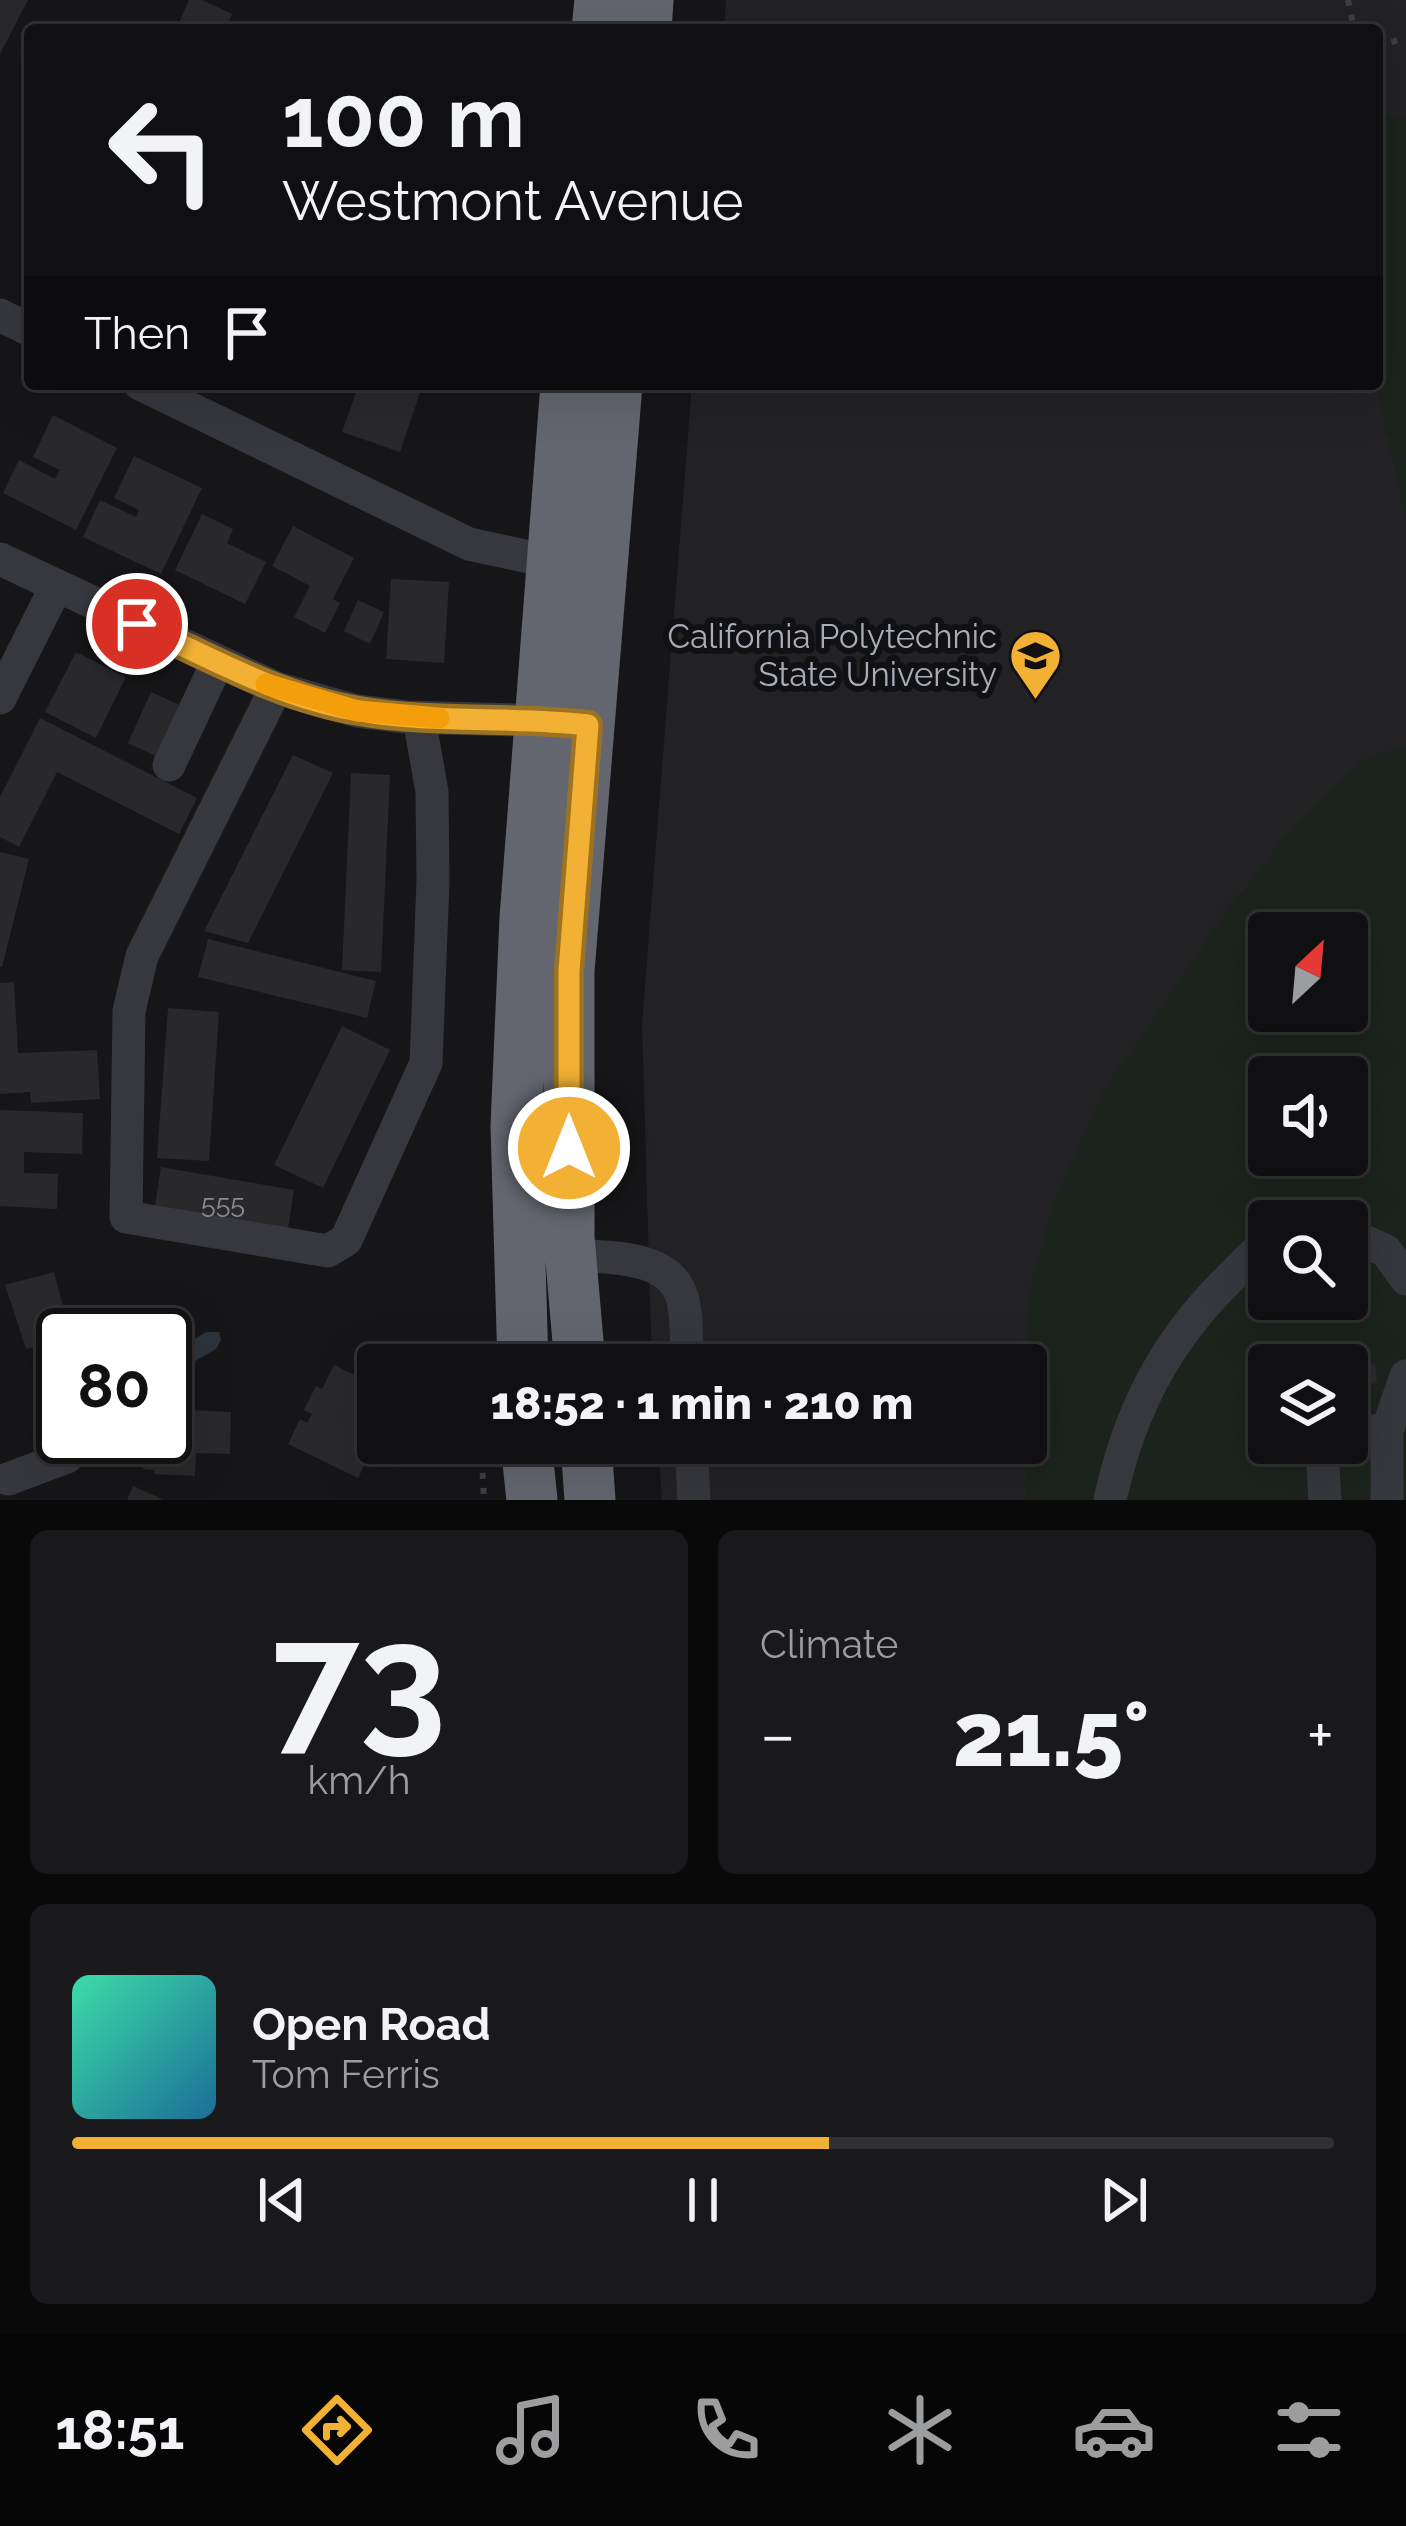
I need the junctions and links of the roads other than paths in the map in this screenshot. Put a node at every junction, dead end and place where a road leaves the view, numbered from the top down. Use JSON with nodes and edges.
{"nodes":[{"id":1,"x":159,"y":390,"type":"edge"},
{"id":2,"x":565,"y":390,"type":"edge"},
{"id":3,"x":617,"y":390,"type":"edge"},
{"id":4,"x":0,"y":559,"type":"edge"},
{"id":5,"x":550,"y":565,"type":"junction"},
{"id":6,"x":603,"y":568,"type":"junction"},
{"id":7,"x":56,"y":587,"type":"junction"},
{"id":8,"x":218,"y":662,"type":"junction"},
{"id":9,"x":276,"y":688,"type":"junction"},
{"id":10,"x":0,"y":698,"type":"edge"},
{"id":11,"x":418,"y":718,"type":"junction"},
{"id":12,"x":565,"y":722,"type":"junction"},
{"id":13,"x":169,"y":765,"type":"dead end"},
{"id":14,"x":1368,"y":1243,"type":"edge"},
{"id":15,"x":571,"y":1255,"type":"junction"},
{"id":16,"x":1248,"y":1262,"type":"edge"},
{"id":17,"x":1406,"y":1279,"type":"edge"},
{"id":18,"x":523,"y":1344,"type":"edge"},
{"id":19,"x":578,"y":1344,"type":"edge"},
{"id":20,"x":686,"y":1344,"type":"edge"},
{"id":21,"x":1406,"y":1376,"type":"edge"},
{"id":22,"x":1368,"y":1431,"type":"edge"},
{"id":23,"x":1387,"y":1431,"type":"junction"},
{"id":24,"x":46,"y":1464,"type":"edge"},
{"id":25,"x":528,"y":1464,"type":"edge"},
{"id":26,"x":587,"y":1464,"type":"edge"},
{"id":27,"x":692,"y":1464,"type":"edge"},
{"id":28,"x":1323,"y":1464,"type":"edge"},
{"id":29,"x":7,"y":1477,"type":"edge"},
{"id":30,"x":532,"y":1500,"type":"edge"},
{"id":31,"x":590,"y":1500,"type":"edge"},
{"id":32,"x":694,"y":1500,"type":"edge"},
{"id":33,"x":1110,"y":1500,"type":"edge"},
{"id":34,"x":1325,"y":1500,"type":"edge"},
{"id":35,"x":1388,"y":1500,"type":"edge"}],
"edges":[{"from":1,"to":5,"type":"street"},
{"from":2,"to":5,"type":"highway"},
{"from":3,"to":6,"type":"highway"},
{"from":4,"to":7,"type":"street"},
{"from":5,"to":6,"type":"street"},
{"from":5,"to":12,"type":"highway"},
{"from":6,"to":12,"type":"highway"},
{"from":7,"to":8,"type":"street"},
{"from":7,"to":10,"type":"street"},
{"from":8,"to":9,"type":"street"},
{"from":8,"to":13,"type":"street"},
{"from":9,"to":11,"type":"street"},
{"from":9,"to":11,"type":"street"},
{"from":11,"to":12,"type":"street"},
{"from":12,"to":15,"type":"highway"},
{"from":12,"to":18,"type":"highway"},
{"from":14,"to":17,"type":"street"},
{"from":15,"to":19,"type":"highway"},
{"from":15,"to":20,"type":"street"},
{"from":16,"to":33,"type":"street"},
{"from":21,"to":23,"type":"street"},
{"from":22,"to":23,"type":"street"},
{"from":23,"to":35,"type":"street"},
{"from":24,"to":29,"type":"street"},
{"from":25,"to":30,"type":"highway"},
{"from":26,"to":31,"type":"highway"},
{"from":27,"to":32,"type":"street"},
{"from":28,"to":34,"type":"street"}]}
